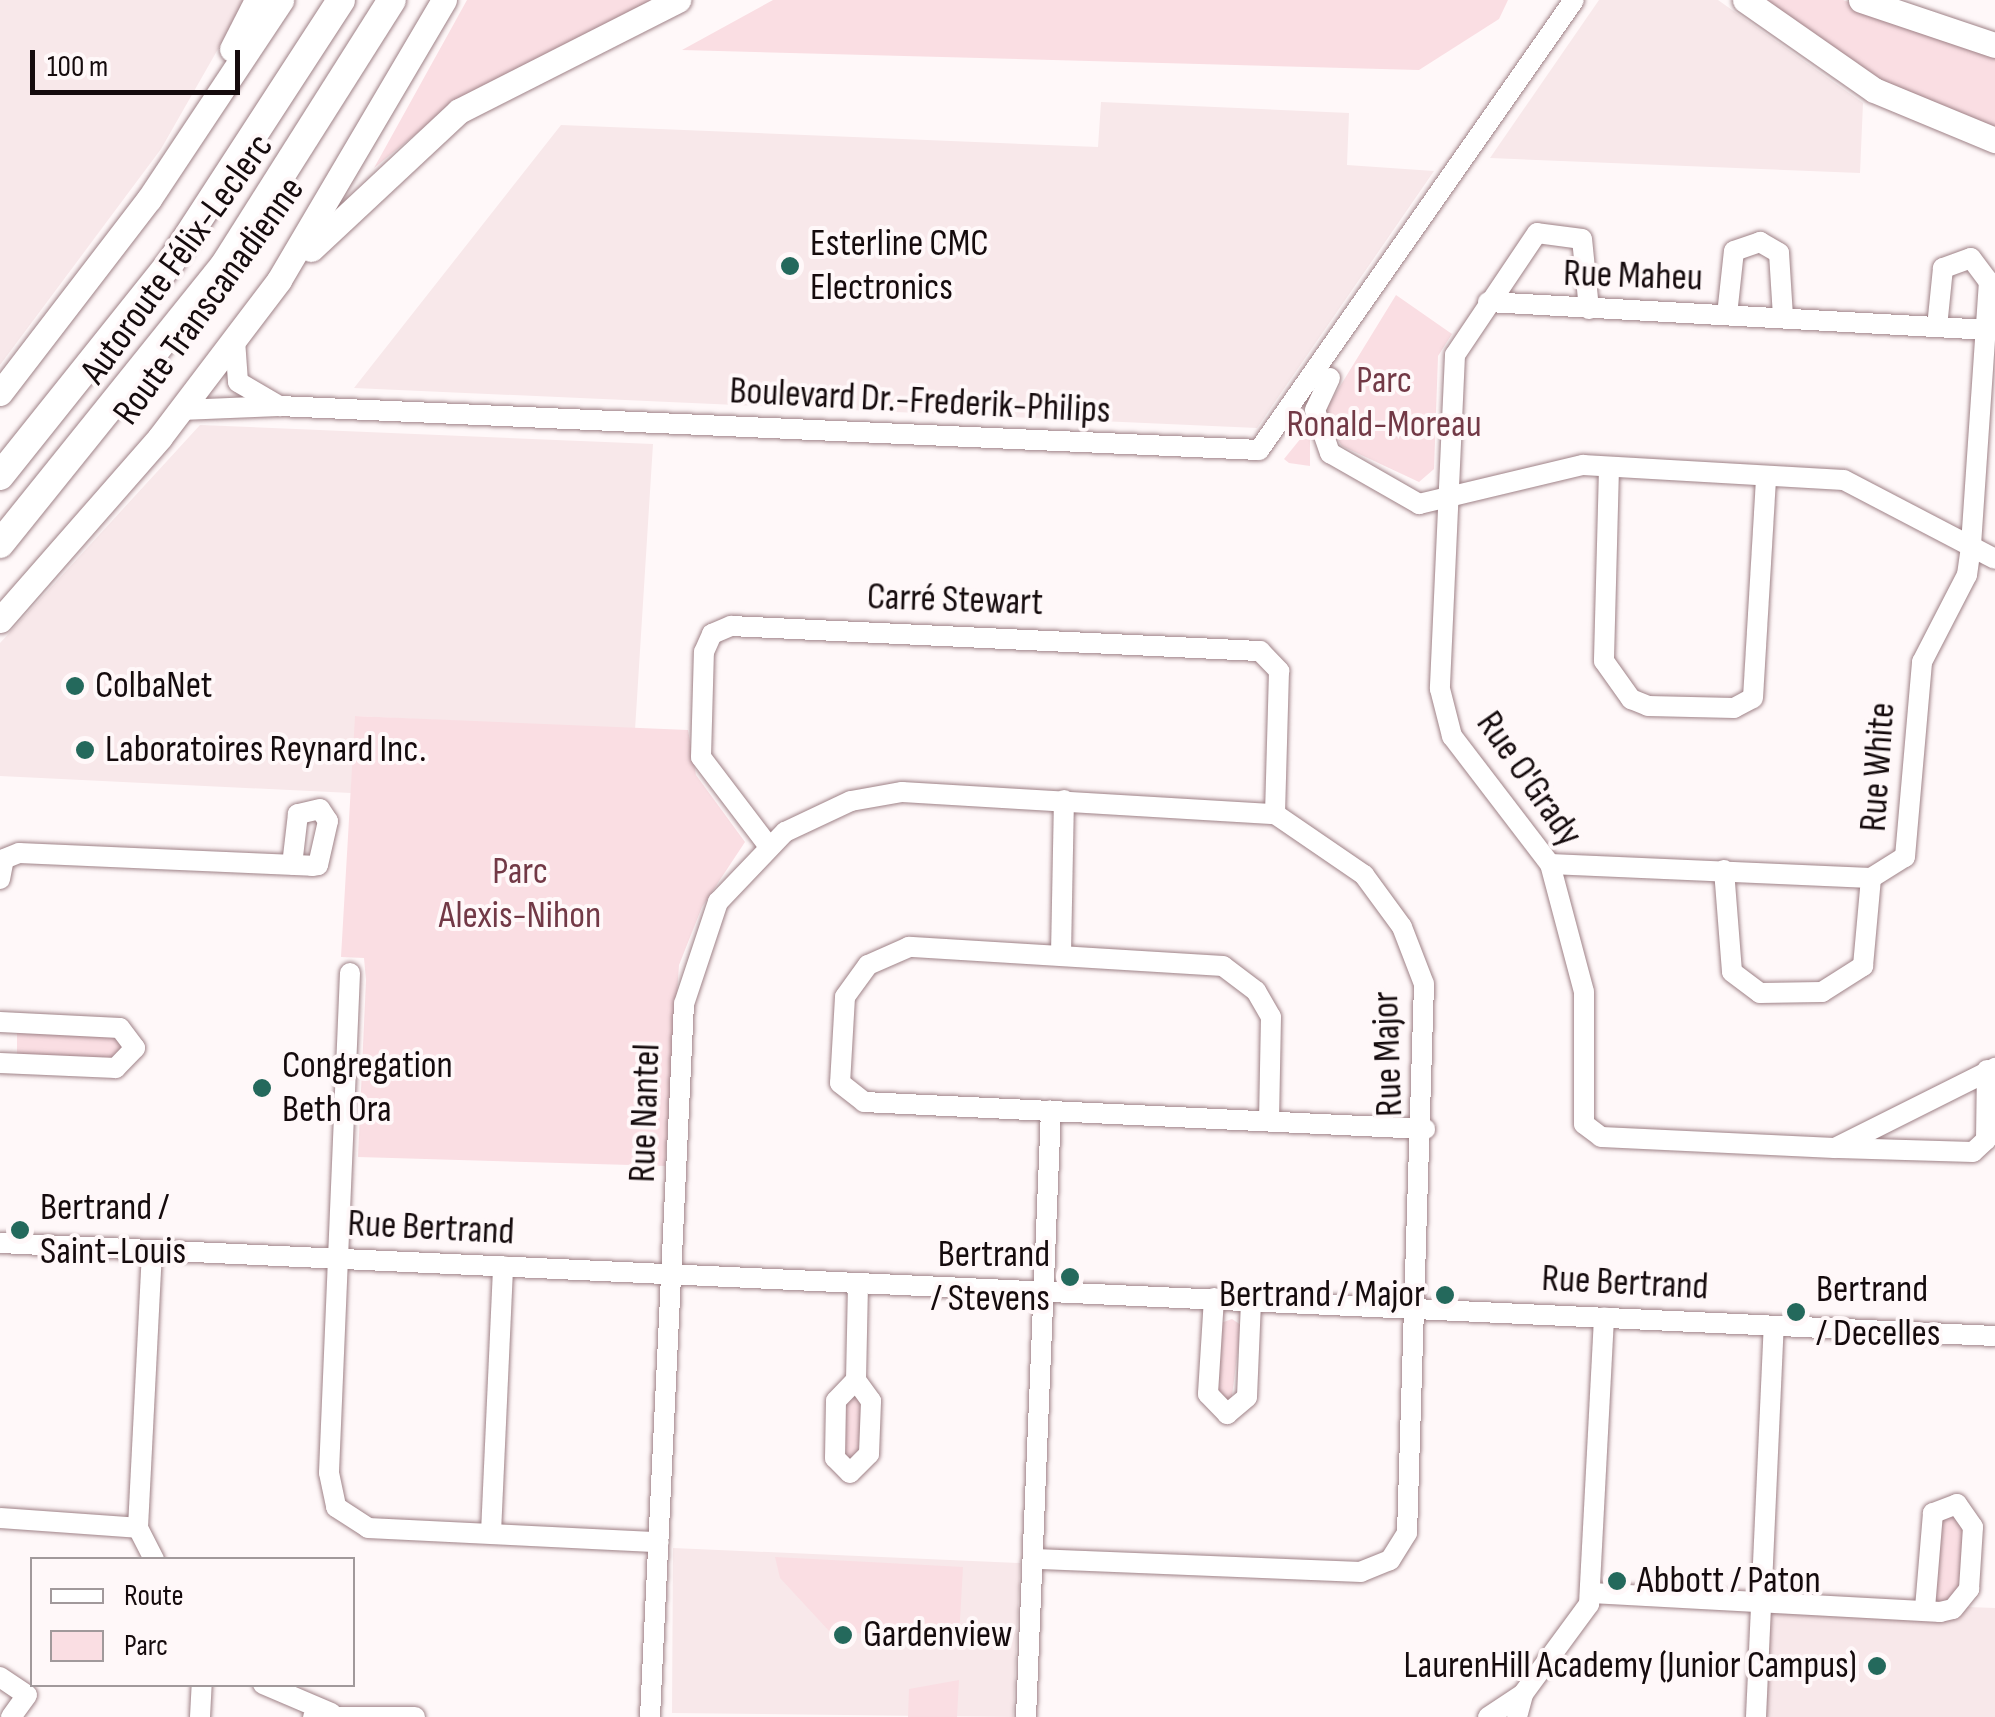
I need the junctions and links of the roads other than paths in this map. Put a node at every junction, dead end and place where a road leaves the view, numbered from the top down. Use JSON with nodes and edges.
{"nodes":[{"id":1,"x":257,"y":0,"type":"edge"},
{"id":2,"x":281,"y":0,"type":"edge"},
{"id":3,"x":340,"y":0,"type":"edge"},
{"id":4,"x":392,"y":0,"type":"edge"},
{"id":5,"x":444,"y":0,"type":"edge"},
{"id":6,"x":678,"y":0,"type":"edge"},
{"id":7,"x":1574,"y":0,"type":"edge"},
{"id":8,"x":1745,"y":0,"type":"edge"},
{"id":9,"x":1861,"y":0,"type":"edge"},
{"id":10,"x":1995,"y":45,"type":"edge"},
{"id":11,"x":1995,"y":140,"type":"edge"},
{"id":12,"x":182,"y":152,"type":"junction"},
{"id":13,"x":1432,"y":207,"type":"junction"},
{"id":14,"x":279,"y":280,"type":"junction"},
{"id":15,"x":1488,"y":302,"type":"junction"},
{"id":16,"x":1589,"y":309,"type":"junction"},
{"id":17,"x":1726,"y":315,"type":"junction"},
{"id":18,"x":1782,"y":317,"type":"junction"},
{"id":19,"x":1937,"y":327,"type":"junction"},
{"id":20,"x":1987,"y":330,"type":"junction"},
{"id":21,"x":234,"y":340,"type":"junction"},
{"id":22,"x":0,"y":393,"type":"edge"},
{"id":23,"x":280,"y":406,"type":"junction"},
{"id":24,"x":181,"y":410,"type":"junction"},
{"id":25,"x":1610,"y":468,"type":"junction"},
{"id":26,"x":0,"y":476,"type":"edge"},
{"id":27,"x":1766,"y":476,"type":"junction"},
{"id":28,"x":1446,"y":502,"type":"junction"},
{"id":29,"x":0,"y":544,"type":"edge"},
{"id":30,"x":1972,"y":545,"type":"junction"},
{"id":31,"x":1995,"y":559,"type":"edge"},
{"id":32,"x":0,"y":620,"type":"edge"},
{"id":33,"x":1064,"y":800,"type":"junction"},
{"id":34,"x":1275,"y":814,"type":"junction"},
{"id":35,"x":767,"y":844,"type":"junction"},
{"id":36,"x":1550,"y":864,"type":"junction"},
{"id":37,"x":292,"y":865,"type":"dead end"},
{"id":38,"x":1724,"y":870,"type":"junction"},
{"id":39,"x":0,"y":878,"type":"edge"},
{"id":40,"x":1871,"y":878,"type":"junction"},
{"id":41,"x":1061,"y":954,"type":"junction"},
{"id":42,"x":350,"y":973,"type":"dead end"},
{"id":43,"x":0,"y":1022,"type":"edge"},
{"id":44,"x":0,"y":1063,"type":"edge"},
{"id":45,"x":1991,"y":1069,"type":"edge"},
{"id":46,"x":1051,"y":1111,"type":"junction"},
{"id":47,"x":1269,"y":1121,"type":"junction"},
{"id":48,"x":1426,"y":1129,"type":"junction"},
{"id":49,"x":1836,"y":1148,"type":"junction"},
{"id":50,"x":0,"y":1242,"type":"edge"},
{"id":51,"x":152,"y":1251,"type":"junction"},
{"id":52,"x":338,"y":1258,"type":"junction"},
{"id":53,"x":503,"y":1266,"type":"junction"},
{"id":54,"x":672,"y":1273,"type":"junction"},
{"id":55,"x":858,"y":1283,"type":"junction"},
{"id":56,"x":1044,"y":1290,"type":"junction"},
{"id":57,"x":1214,"y":1298,"type":"junction"},
{"id":58,"x":1251,"y":1300,"type":"junction"},
{"id":59,"x":1421,"y":1308,"type":"junction"},
{"id":60,"x":1604,"y":1318,"type":"junction"},
{"id":61,"x":1774,"y":1326,"type":"junction"},
{"id":62,"x":1995,"y":1336,"type":"edge"},
{"id":63,"x":856,"y":1380,"type":"dead end"},
{"id":64,"x":0,"y":1518,"type":"edge"},
{"id":65,"x":138,"y":1528,"type":"junction"},
{"id":66,"x":491,"y":1534,"type":"junction"},
{"id":67,"x":658,"y":1542,"type":"junction"},
{"id":68,"x":152,"y":1557,"type":"edge"},
{"id":69,"x":1034,"y":1559,"type":"junction"},
{"id":70,"x":1592,"y":1593,"type":"junction"},
{"id":71,"x":1761,"y":1599,"type":"junction"},
{"id":72,"x":1925,"y":1609,"type":"junction"},
{"id":73,"x":0,"y":1678,"type":"edge"},
{"id":74,"x":202,"y":1687,"type":"edge"},
{"id":75,"x":268,"y":1687,"type":"edge"},
{"id":76,"x":1523,"y":1694,"type":"junction"},
{"id":77,"x":323,"y":1715,"type":"edge"},
{"id":78,"x":11,"y":1717,"type":"edge"},
{"id":79,"x":200,"y":1717,"type":"edge"},
{"id":80,"x":415,"y":1717,"type":"edge"},
{"id":81,"x":650,"y":1717,"type":"edge"},
{"id":82,"x":1026,"y":1717,"type":"edge"},
{"id":83,"x":1488,"y":1717,"type":"edge"},
{"id":84,"x":1517,"y":1717,"type":"edge"},
{"id":85,"x":1756,"y":1717,"type":"edge"}],
"edges":[{"from":1,"to":12,"type":"main road"},
{"from":2,"to":12,"type":"main road"},
{"from":3,"to":26,"type":"highway","name":"Autoroute Félix-Leclerc"},
{"from":4,"to":29,"type":"highway","name":"Autoroute Félix-Leclerc"},
{"from":5,"to":14,"type":"main road","name":"Route Transcanadienne"},
{"from":6,"to":14,"type":"main road"},
{"from":7,"to":13,"type":"street","name":"Boulevard Dr.-Frederik-Philips"},
{"from":8,"to":11,"type":"main road"},
{"from":9,"to":10,"type":"main road"},
{"from":12,"to":22,"type":"main road"},
{"from":13,"to":23,"type":"street","name":"Boulevard Dr.-Frederik-Philips"},
{"from":13,"to":28,"type":"street","name":"Boulevard Dr.-Frederik-Philips"},
{"from":14,"to":21,"type":"main road","name":"Route Transcanadienne"},
{"from":15,"to":16,"type":"street","name":"Rue Maheu"},
{"from":15,"to":16,"type":"street"},
{"from":15,"to":28,"type":"street"},
{"from":16,"to":17,"type":"street","name":"Rue Maheu"},
{"from":17,"to":18,"type":"street","name":"Rue Maheu"},
{"from":17,"to":18,"type":"street"},
{"from":18,"to":19,"type":"street","name":"Rue Maheu"},
{"from":19,"to":20,"type":"street","name":"Rue Maheu"},
{"from":19,"to":20,"type":"street","name":"Rue White"},
{"from":20,"to":30,"type":"street","name":"Rue White"},
{"from":21,"to":23,"type":"street"},
{"from":21,"to":24,"type":"main road","name":"Route Transcanadienne"},
{"from":23,"to":24,"type":"street"},
{"from":24,"to":32,"type":"main road","name":"Route Transcanadienne"},
{"from":25,"to":27,"type":"street"},
{"from":25,"to":27,"type":"street"},
{"from":25,"to":28,"type":"street"},
{"from":27,"to":30,"type":"street"},
{"from":28,"to":36,"type":"street","name":"Rue O'Grady"},
{"from":30,"to":31,"type":"street"},
{"from":30,"to":40,"type":"street","name":"Rue White"},
{"from":33,"to":34,"type":"street"},
{"from":33,"to":35,"type":"street","name":"Rue Nantel"},
{"from":33,"to":41,"type":"street"},
{"from":34,"to":35,"type":"street","name":"Carré Stewart"},
{"from":34,"to":48,"type":"street","name":"Rue Major"},
{"from":35,"to":54,"type":"street","name":"Rue Nantel"},
{"from":36,"to":38,"type":"street","name":"Rue White"},
{"from":36,"to":49,"type":"street","name":"Rue O'Grady"},
{"from":37,"to":39,"type":"street"},
{"from":38,"to":40,"type":"street","name":"Rue White"},
{"from":38,"to":40,"type":"street"},
{"from":41,"to":46,"type":"street"},
{"from":41,"to":47,"type":"street"},
{"from":42,"to":52,"type":"street"},
{"from":43,"to":44,"type":"street"},
{"from":45,"to":49,"type":"street"},
{"from":45,"to":49,"type":"street"},
{"from":46,"to":47,"type":"street"},
{"from":46,"to":56,"type":"street"},
{"from":47,"to":48,"type":"street"},
{"from":48,"to":59,"type":"street","name":"Rue Major"},
{"from":50,"to":51,"type":"street","name":"Rue Bertrand"},
{"from":51,"to":52,"type":"street","name":"Rue Bertrand"},
{"from":51,"to":65,"type":"street"},
{"from":52,"to":53,"type":"street","name":"Rue Bertrand"},
{"from":52,"to":66,"type":"street"},
{"from":53,"to":54,"type":"street","name":"Rue Bertrand"},
{"from":53,"to":66,"type":"street"},
{"from":54,"to":55,"type":"street","name":"Rue Bertrand"},
{"from":54,"to":67,"type":"street","name":"Rue Nantel"},
{"from":55,"to":56,"type":"street","name":"Rue Bertrand"},
{"from":55,"to":63,"type":"street"},
{"from":56,"to":57,"type":"street","name":"Rue Bertrand"},
{"from":56,"to":69,"type":"street"},
{"from":57,"to":58,"type":"street","name":"Rue Bertrand"},
{"from":57,"to":58,"type":"street"},
{"from":58,"to":59,"type":"street","name":"Rue Bertrand"},
{"from":59,"to":60,"type":"street","name":"Rue Bertrand"},
{"from":59,"to":69,"type":"street","name":"Rue Major"},
{"from":60,"to":61,"type":"street","name":"Rue Bertrand"},
{"from":60,"to":70,"type":"street"},
{"from":61,"to":62,"type":"street","name":"Rue Bertrand"},
{"from":61,"to":71,"type":"street"},
{"from":64,"to":65,"type":"street"},
{"from":65,"to":68,"type":"street"},
{"from":66,"to":67,"type":"street"},
{"from":67,"to":81,"type":"street","name":"Rue Nantel"},
{"from":69,"to":82,"type":"street"},
{"from":70,"to":71,"type":"street"},
{"from":70,"to":76,"type":"street"},
{"from":71,"to":72,"type":"street"},
{"from":71,"to":85,"type":"street"},
{"from":72,"to":72,"type":"street"},
{"from":73,"to":78,"type":"street"},
{"from":74,"to":79,"type":"street"},
{"from":75,"to":77,"type":"street"},
{"from":76,"to":83,"type":"street"},
{"from":76,"to":84,"type":"street"},
{"from":77,"to":80,"type":"street"}]}
